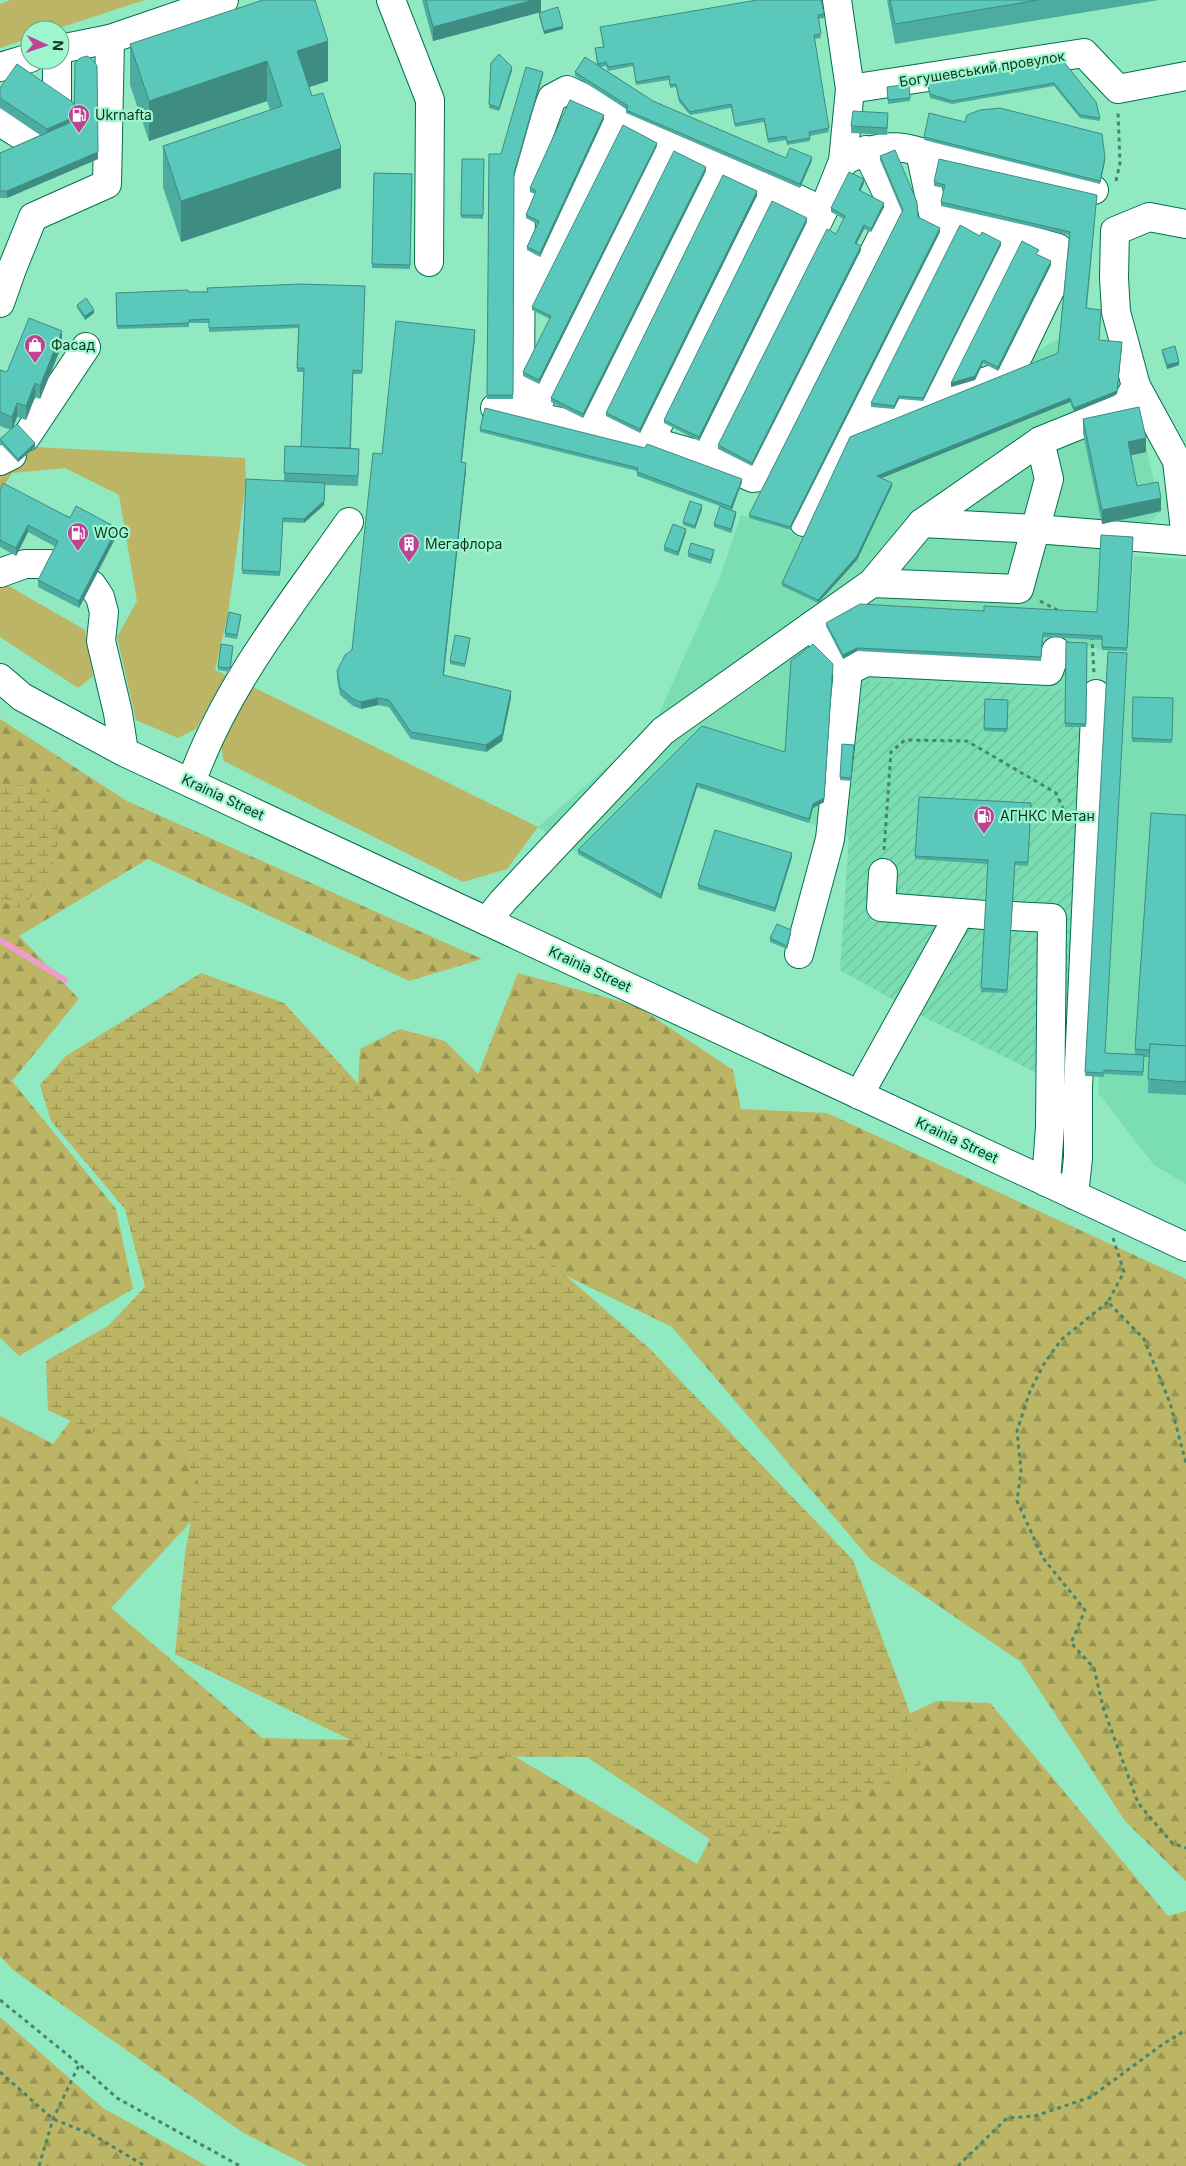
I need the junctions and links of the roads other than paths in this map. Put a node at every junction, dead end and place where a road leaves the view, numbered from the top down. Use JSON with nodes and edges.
{"nodes":[{"id":1,"x":224,"y":0,"type":"edge"},
{"id":2,"x":391,"y":0,"type":"edge"},
{"id":3,"x":837,"y":0,"type":"edge"},
{"id":4,"x":110,"y":39,"type":"junction"},
{"id":5,"x":70,"y":47,"type":"edge"},
{"id":6,"x":20,"y":61,"type":"edge"},
{"id":7,"x":0,"y":67,"type":"edge"},
{"id":8,"x":57,"y":70,"type":"edge"},
{"id":9,"x":1186,"y":76,"type":"edge"},
{"id":10,"x":850,"y":89,"type":"junction"},
{"id":11,"x":57,"y":102,"type":"edge"},
{"id":12,"x":619,"y":115,"type":"junction"},
{"id":13,"x":0,"y":122,"type":"edge"},
{"id":14,"x":35,"y":133,"type":"edge"},
{"id":15,"x":673,"y":140,"type":"junction"},
{"id":16,"x":920,"y":152,"type":"junction"},
{"id":17,"x":854,"y":156,"type":"junction"},
{"id":18,"x":721,"y":163,"type":"junction"},
{"id":19,"x":776,"y":188,"type":"junction"},
{"id":20,"x":1104,"y":190,"type":"road end"},
{"id":21,"x":823,"y":211,"type":"junction"},
{"id":22,"x":959,"y":221,"type":"junction"},
{"id":23,"x":1186,"y":224,"type":"edge"},
{"id":24,"x":1017,"y":237,"type":"junction"},
{"id":25,"x":429,"y":262,"type":"dead end"},
{"id":26,"x":0,"y":304,"type":"edge"},
{"id":27,"x":520,"y":306,"type":"junction"},
{"id":28,"x":86,"y":347,"type":"dead end"},
{"id":29,"x":1136,"y":386,"type":"junction"},
{"id":30,"x":937,"y":399,"type":"junction"},
{"id":31,"x":516,"y":412,"type":"junction"},
{"id":32,"x":592,"y":428,"type":"junction"},
{"id":33,"x":848,"y":430,"type":"junction"},
{"id":34,"x":650,"y":441,"type":"junction"},
{"id":35,"x":1040,"y":441,"type":"junction"},
{"id":36,"x":13,"y":451,"type":"edge"},
{"id":37,"x":703,"y":456,"type":"junction"},
{"id":38,"x":1181,"y":459,"type":"edge"},
{"id":39,"x":348,"y":522,"type":"dead end"},
{"id":40,"x":804,"y":522,"type":"dead end"},
{"id":41,"x":922,"y":523,"type":"junction"},
{"id":42,"x":1036,"y":529,"type":"junction"},
{"id":43,"x":1186,"y":540,"type":"edge"},
{"id":44,"x":50,"y":564,"type":"edge"},
{"id":45,"x":0,"y":572,"type":"edge"},
{"id":46,"x":872,"y":583,"type":"junction"},
{"id":47,"x":92,"y":585,"type":"edge"},
{"id":48,"x":811,"y":626,"type":"junction"},
{"id":49,"x":1056,"y":651,"type":"dead end"},
{"id":50,"x":848,"y":671,"type":"junction"},
{"id":51,"x":0,"y":678,"type":"edge"},
{"id":52,"x":1096,"y":694,"type":"dead end"},
{"id":53,"x":124,"y":752,"type":"junction"},
{"id":54,"x":191,"y":783,"type":"junction"},
{"id":55,"x":883,"y":873,"type":"road end"},
{"id":56,"x":1012,"y":916,"type":"edge"},
{"id":57,"x":487,"y":921,"type":"junction"},
{"id":58,"x":799,"y":954,"type":"dead end"},
{"id":59,"x":860,"y":1095,"type":"junction"},
{"id":60,"x":1046,"y":1182,"type":"junction"},
{"id":61,"x":1074,"y":1195,"type":"junction"},
{"id":62,"x":1186,"y":1247,"type":"edge"}],
"edges":[{"from":1,"to":4,"type":"street"},
{"from":2,"to":25,"type":"street"},
{"from":3,"to":10,"type":"street"},
{"from":4,"to":5,"type":"street"},
{"from":4,"to":26,"type":"street"},
{"from":6,"to":7,"type":"street"},
{"from":8,"to":11,"type":"street"},
{"from":9,"to":10,"type":"street","name":"Богушевський провулок"},
{"from":10,"to":17,"type":"street"},
{"from":12,"to":15,"type":"street"},
{"from":12,"to":27,"type":"street"},
{"from":12,"to":27,"type":"street"},
{"from":13,"to":14,"type":"street"},
{"from":15,"to":18,"type":"street"},
{"from":15,"to":31,"type":"street"},
{"from":16,"to":17,"type":"street"},
{"from":16,"to":20,"type":"street"},
{"from":16,"to":22,"type":"street"},
{"from":17,"to":21,"type":"street"},
{"from":17,"to":37,"type":"street"},
{"from":18,"to":19,"type":"street"},
{"from":18,"to":32,"type":"street"},
{"from":19,"to":21,"type":"street"},
{"from":19,"to":34,"type":"street"},
{"from":21,"to":37,"type":"street"},
{"from":22,"to":24,"type":"street"},
{"from":22,"to":33,"type":"street"},
{"from":23,"to":29,"type":"street"},
{"from":24,"to":30,"type":"street"},
{"from":24,"to":30,"type":"street"},
{"from":27,"to":31,"type":"street"},
{"from":28,"to":36,"type":"street"},
{"from":29,"to":35,"type":"street"},
{"from":29,"to":38,"type":"street"},
{"from":30,"to":33,"type":"street"},
{"from":31,"to":32,"type":"street"},
{"from":32,"to":34,"type":"street"},
{"from":33,"to":40,"type":"street"},
{"from":34,"to":37,"type":"street"},
{"from":35,"to":41,"type":"street"},
{"from":35,"to":42,"type":"street"},
{"from":38,"to":43,"type":"street"},
{"from":39,"to":54,"type":"street"},
{"from":41,"to":42,"type":"street"},
{"from":41,"to":46,"type":"street"},
{"from":42,"to":43,"type":"street"},
{"from":42,"to":46,"type":"street"},
{"from":44,"to":45,"type":"street"},
{"from":46,"to":48,"type":"street"},
{"from":47,"to":53,"type":"street"},
{"from":48,"to":50,"type":"street"},
{"from":48,"to":57,"type":"street"},
{"from":49,"to":50,"type":"street"},
{"from":50,"to":58,"type":"street"},
{"from":51,"to":53,"type":"street","name":"Krainia Street"},
{"from":52,"to":61,"type":"street"},
{"from":53,"to":54,"type":"street","name":"Krainia Street"},
{"from":54,"to":57,"type":"street","name":"Krainia Street"},
{"from":55,"to":59,"type":"street"},
{"from":56,"to":60,"type":"street"},
{"from":57,"to":59,"type":"street","name":"Krainia Street"},
{"from":59,"to":60,"type":"street","name":"Krainia Street"},
{"from":60,"to":61,"type":"street","name":"Krainia Street"},
{"from":61,"to":62,"type":"street","name":"Krainia Street"}]}
